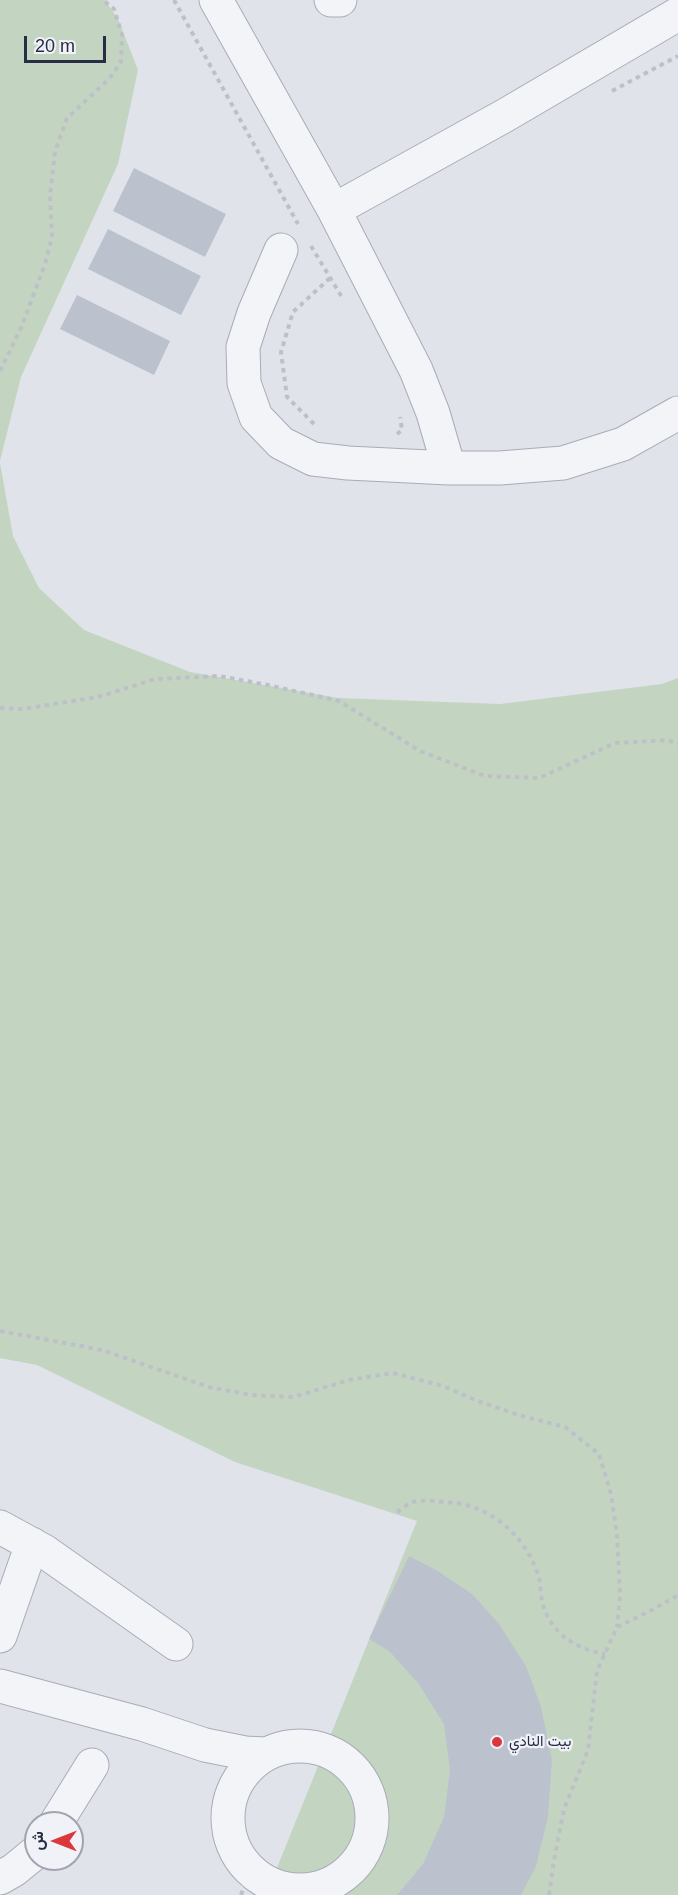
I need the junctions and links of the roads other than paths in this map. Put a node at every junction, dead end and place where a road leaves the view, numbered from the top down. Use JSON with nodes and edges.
{"nodes":[{"id":1,"x":216,"y":0,"type":"edge"},
{"id":2,"x":331,"y":0,"type":"edge"},
{"id":3,"x":340,"y":0,"type":"edge"},
{"id":4,"x":678,"y":14,"type":"edge"},
{"id":5,"x":334,"y":210,"type":"junction"},
{"id":6,"x":281,"y":250,"type":"dead end"},
{"id":7,"x":678,"y":413,"type":"edge"},
{"id":8,"x":449,"y":468,"type":"junction"},
{"id":9,"x":0,"y":1527,"type":"edge"},
{"id":10,"x":32,"y":1544,"type":"junction"},
{"id":11,"x":0,"y":1636,"type":"edge"},
{"id":12,"x":176,"y":1644,"type":"dead end"},
{"id":13,"x":0,"y":1686,"type":"edge"},
{"id":14,"x":186,"y":1739,"type":"junction"},
{"id":15,"x":265,"y":1754,"type":"junction"},
{"id":16,"x":92,"y":1765,"type":"dead end"},
{"id":17,"x":229,"y":1803,"type":"junction"},
{"id":18,"x":63,"y":1811,"type":"edge"},
{"id":19,"x":24,"y":1862,"type":"edge"},
{"id":20,"x":0,"y":1878,"type":"edge"},
{"id":21,"x":245,"y":1882,"type":"edge"}],
"edges":[{"from":1,"to":5,"type":"street"},
{"from":2,"to":3,"type":"street"},
{"from":4,"to":5,"type":"street"},
{"from":5,"to":8,"type":"street"},
{"from":6,"to":8,"type":"street"},
{"from":7,"to":8,"type":"street"},
{"from":9,"to":10,"type":"street"},
{"from":10,"to":11,"type":"street"},
{"from":10,"to":12,"type":"street"},
{"from":13,"to":14,"type":"street"},
{"from":14,"to":15,"type":"street"},
{"from":14,"to":17,"type":"street"},
{"from":15,"to":17,"type":"street"},
{"from":15,"to":21,"type":"street"},
{"from":16,"to":18,"type":"street"},
{"from":17,"to":21,"type":"street"},
{"from":19,"to":20,"type":"street"}]}
